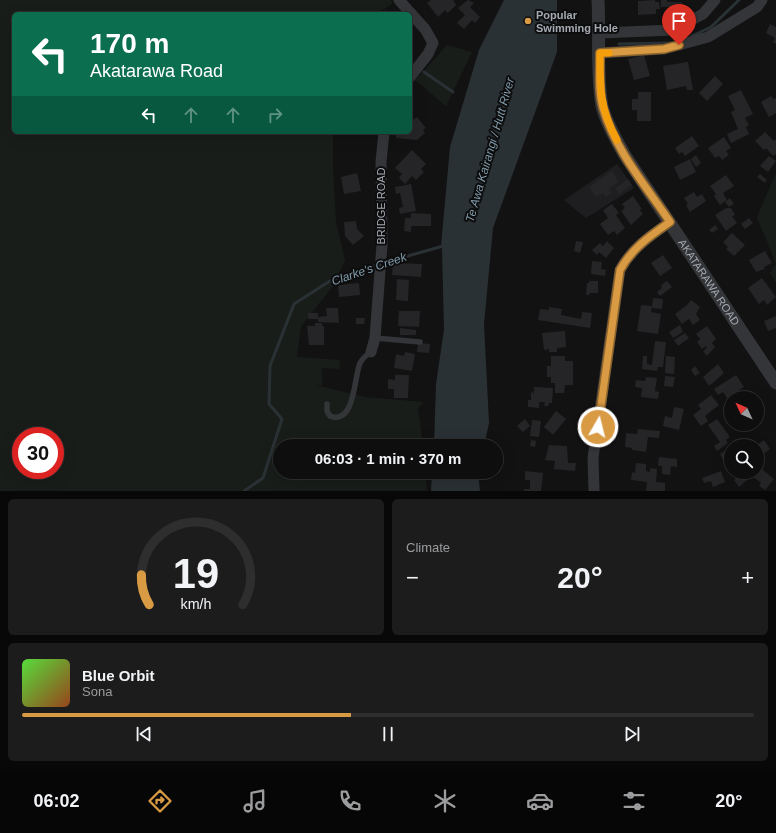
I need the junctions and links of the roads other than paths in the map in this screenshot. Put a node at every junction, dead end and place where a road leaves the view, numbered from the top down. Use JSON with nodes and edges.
{"nodes":[{"id":1,"x":400,"y":0,"type":"edge"},
{"id":2,"x":598,"y":0,"type":"edge"},
{"id":3,"x":715,"y":0,"type":"edge"},
{"id":4,"x":762,"y":0,"type":"edge"},
{"id":5,"x":410,"y":12,"type":"edge"},
{"id":6,"x":412,"y":14,"type":"edge"},
{"id":7,"x":600,"y":33,"type":"junction"},
{"id":8,"x":600,"y":53,"type":"junction"},
{"id":9,"x":412,"y":74,"type":"edge"},
{"id":10,"x":384,"y":134,"type":"edge"},
{"id":11,"x":670,"y":222,"type":"junction"},
{"id":12,"x":375,"y":338,"type":"junction"},
{"id":13,"x":420,"y":342,"type":"dead end"},
{"id":14,"x":371,"y":352,"type":"joint"},
{"id":15,"x":776,"y":383,"type":"edge"},
{"id":16,"x":327,"y":404,"type":"dead end"},
{"id":17,"x":594,"y":491,"type":"edge"}],
"edges":[{"from":1,"to":5,"type":"street"},
{"from":2,"to":7,"type":"street","name":"AKATARAWA ROAD"},
{"from":3,"to":7,"type":"street"},
{"from":4,"to":8,"type":"street"},
{"from":6,"to":9,"type":"street"},
{"from":7,"to":8,"type":"street","name":"AKATARAWA ROAD"},
{"from":8,"to":11,"type":"street","name":"AKATARAWA ROAD"},
{"from":10,"to":12,"type":"street","name":"BRIDGE ROAD"},
{"from":11,"to":15,"type":"street","name":"AKATARAWA ROAD"},
{"from":11,"to":17,"type":"street"},
{"from":12,"to":13,"type":"lane"},
{"from":12,"to":14,"type":"street","name":"BRIDGE ROAD"},
{"from":14,"to":16,"type":"lane"}]}
